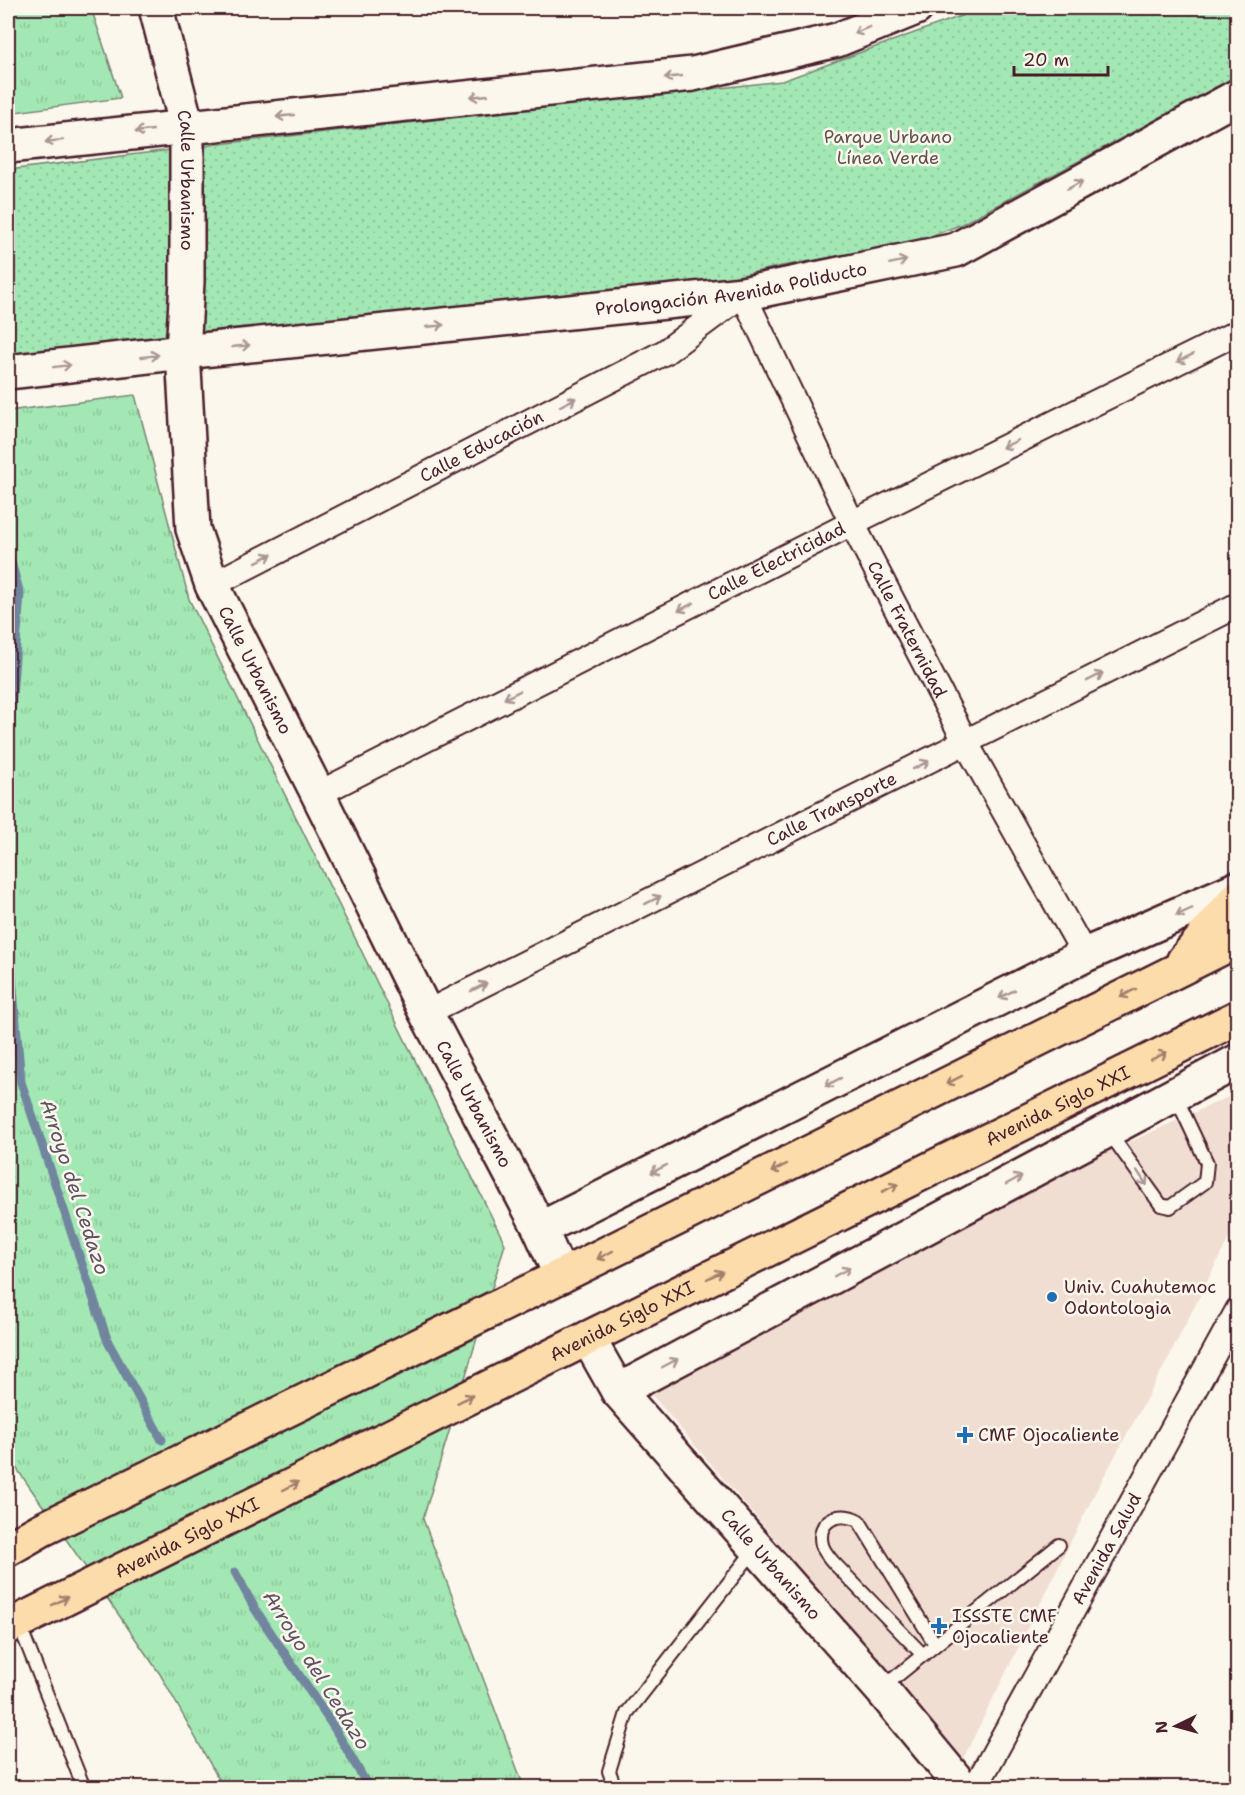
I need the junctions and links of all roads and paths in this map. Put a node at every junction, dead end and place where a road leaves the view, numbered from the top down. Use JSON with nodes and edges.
{"nodes":[{"id":1,"x":156,"y":8,"type":"edge"},
{"id":2,"x":916,"y":8,"type":"edge"},
{"id":3,"x":1238,"y":96,"type":"edge"},
{"id":4,"x":187,"y":127,"type":"junction"},
{"id":5,"x":8,"y":146,"type":"edge"},
{"id":6,"x":743,"y":294,"type":"junction"},
{"id":7,"x":1238,"y":332,"type":"edge"},
{"id":8,"x":183,"y":352,"type":"junction"},
{"id":9,"x":8,"y":372,"type":"edge"},
{"id":10,"x":852,"y":523,"type":"junction"},
{"id":11,"x":212,"y":585,"type":"junction"},
{"id":12,"x":1238,"y":605,"type":"edge"},
{"id":13,"x":966,"y":743,"type":"junction"},
{"id":14,"x":318,"y":794,"type":"junction"},
{"id":15,"x":1238,"y":888,"type":"edge"},
{"id":16,"x":1238,"y":897,"type":"edge"},
{"id":17,"x":1238,"y":940,"type":"edge"},
{"id":18,"x":1085,"y":955,"type":"junction"},
{"id":19,"x":1175,"y":970,"type":"junction"},
{"id":20,"x":426,"y":1014,"type":"junction"},
{"id":21,"x":1238,"y":1017,"type":"edge"},
{"id":22,"x":1238,"y":1061,"type":"edge"},
{"id":23,"x":1175,"y":1095,"type":"junction"},
{"id":24,"x":1107,"y":1130,"type":"junction"},
{"id":25,"x":540,"y":1229,"type":"junction"},
{"id":26,"x":561,"y":1276,"type":"junction"},
{"id":27,"x":1238,"y":1310,"type":"edge"},
{"id":28,"x":588,"y":1338,"type":"junction"},
{"id":29,"x":618,"y":1390,"type":"junction"},
{"id":30,"x":41,"y":1530,"type":"junction"},
{"id":31,"x":8,"y":1538,"type":"edge"},
{"id":32,"x":1059,"y":1545,"type":"dead end"},
{"id":33,"x":756,"y":1548,"type":"junction"},
{"id":34,"x":8,"y":1549,"type":"edge"},
{"id":35,"x":13,"y":1625,"type":"edge"},
{"id":36,"x":935,"y":1644,"type":"junction"},
{"id":37,"x":923,"y":1655,"type":"junction"},
{"id":38,"x":881,"y":1689,"type":"junction"},
{"id":39,"x":84,"y":1788,"type":"edge"},
{"id":40,"x":615,"y":1788,"type":"edge"},
{"id":41,"x":963,"y":1788,"type":"edge"},
{"id":42,"x":975,"y":1788,"type":"edge"}],
"edges":[{"from":1,"to":4,"type":"street","name":"Calle Urbanismo"},
{"from":2,"to":4,"type":"street","one_way":true},
{"from":6,"to":3,"type":"street","name":"Prolongación Avenida Poliducto","one_way":true},
{"from":4,"to":5,"type":"street","one_way":true},
{"from":4,"to":8,"type":"street","name":"Calle Urbanismo"},
{"from":8,"to":6,"type":"street","name":"Prolongación Avenida Poliducto","one_way":true},
{"from":6,"to":10,"type":"street","name":"Calle Fraternidad"},
{"from":11,"to":6,"type":"street","name":"Calle Educación","one_way":true},
{"from":7,"to":10,"type":"street","name":"Calle Electricidad","one_way":true},
{"from":9,"to":8,"type":"street","name":"Prolongación Avenida Poliducto","one_way":true},
{"from":8,"to":11,"type":"street","name":"Calle Urbanismo"},
{"from":10,"to":13,"type":"street","name":"Calle Fraternidad"},
{"from":10,"to":14,"type":"street","name":"Calle Electricidad","one_way":true},
{"from":11,"to":14,"type":"street","name":"Calle Urbanismo"},
{"from":13,"to":12,"type":"street","name":"Calle Transporte","one_way":true},
{"from":13,"to":18,"type":"street","name":"Calle Fraternidad"},
{"from":20,"to":13,"type":"street","name":"Calle Transporte","one_way":true},
{"from":14,"to":20,"type":"street","name":"Calle Urbanismo"},
{"from":15,"to":18,"type":"street","one_way":true},
{"from":16,"to":19,"type":"highway"},
{"from":17,"to":19,"type":"highway"},
{"from":18,"to":25,"type":"street","one_way":true},
{"from":19,"to":26,"type":"highway","one_way":true},
{"from":20,"to":25,"type":"street","name":"Calle Urbanismo"},
{"from":28,"to":21,"type":"highway","name":"Avenida Siglo XXI","one_way":true},
{"from":22,"to":23,"type":"street"},
{"from":23,"to":24,"type":"street"},
{"from":24,"to":23,"type":"lane","one_way":true},
{"from":29,"to":24,"type":"street","one_way":true},
{"from":25,"to":26,"type":"street","name":"Calle Urbanismo"},
{"from":26,"to":30,"type":"highway"},
{"from":27,"to":42,"type":"street","name":"Avenida Salud"},
{"from":28,"to":29,"type":"street","name":"Calle Urbanismo"},
{"from":35,"to":28,"type":"highway","name":"Avenida Siglo XXI","one_way":true},
{"from":29,"to":33,"type":"street","name":"Calle Urbanismo"},
{"from":30,"to":31,"type":"highway"},
{"from":30,"to":34,"type":"highway"},
{"from":32,"to":36,"type":"lane"},
{"from":33,"to":38,"type":"street","name":"Calle Urbanismo"},
{"from":33,"to":40,"type":"lane"},
{"from":35,"to":39,"type":"lane"},
{"from":36,"to":37,"type":"lane"},
{"from":36,"to":37,"type":"lane"},
{"from":37,"to":38,"type":"lane"},
{"from":38,"to":41,"type":"street","name":"Calle Urbanismo"}]}
